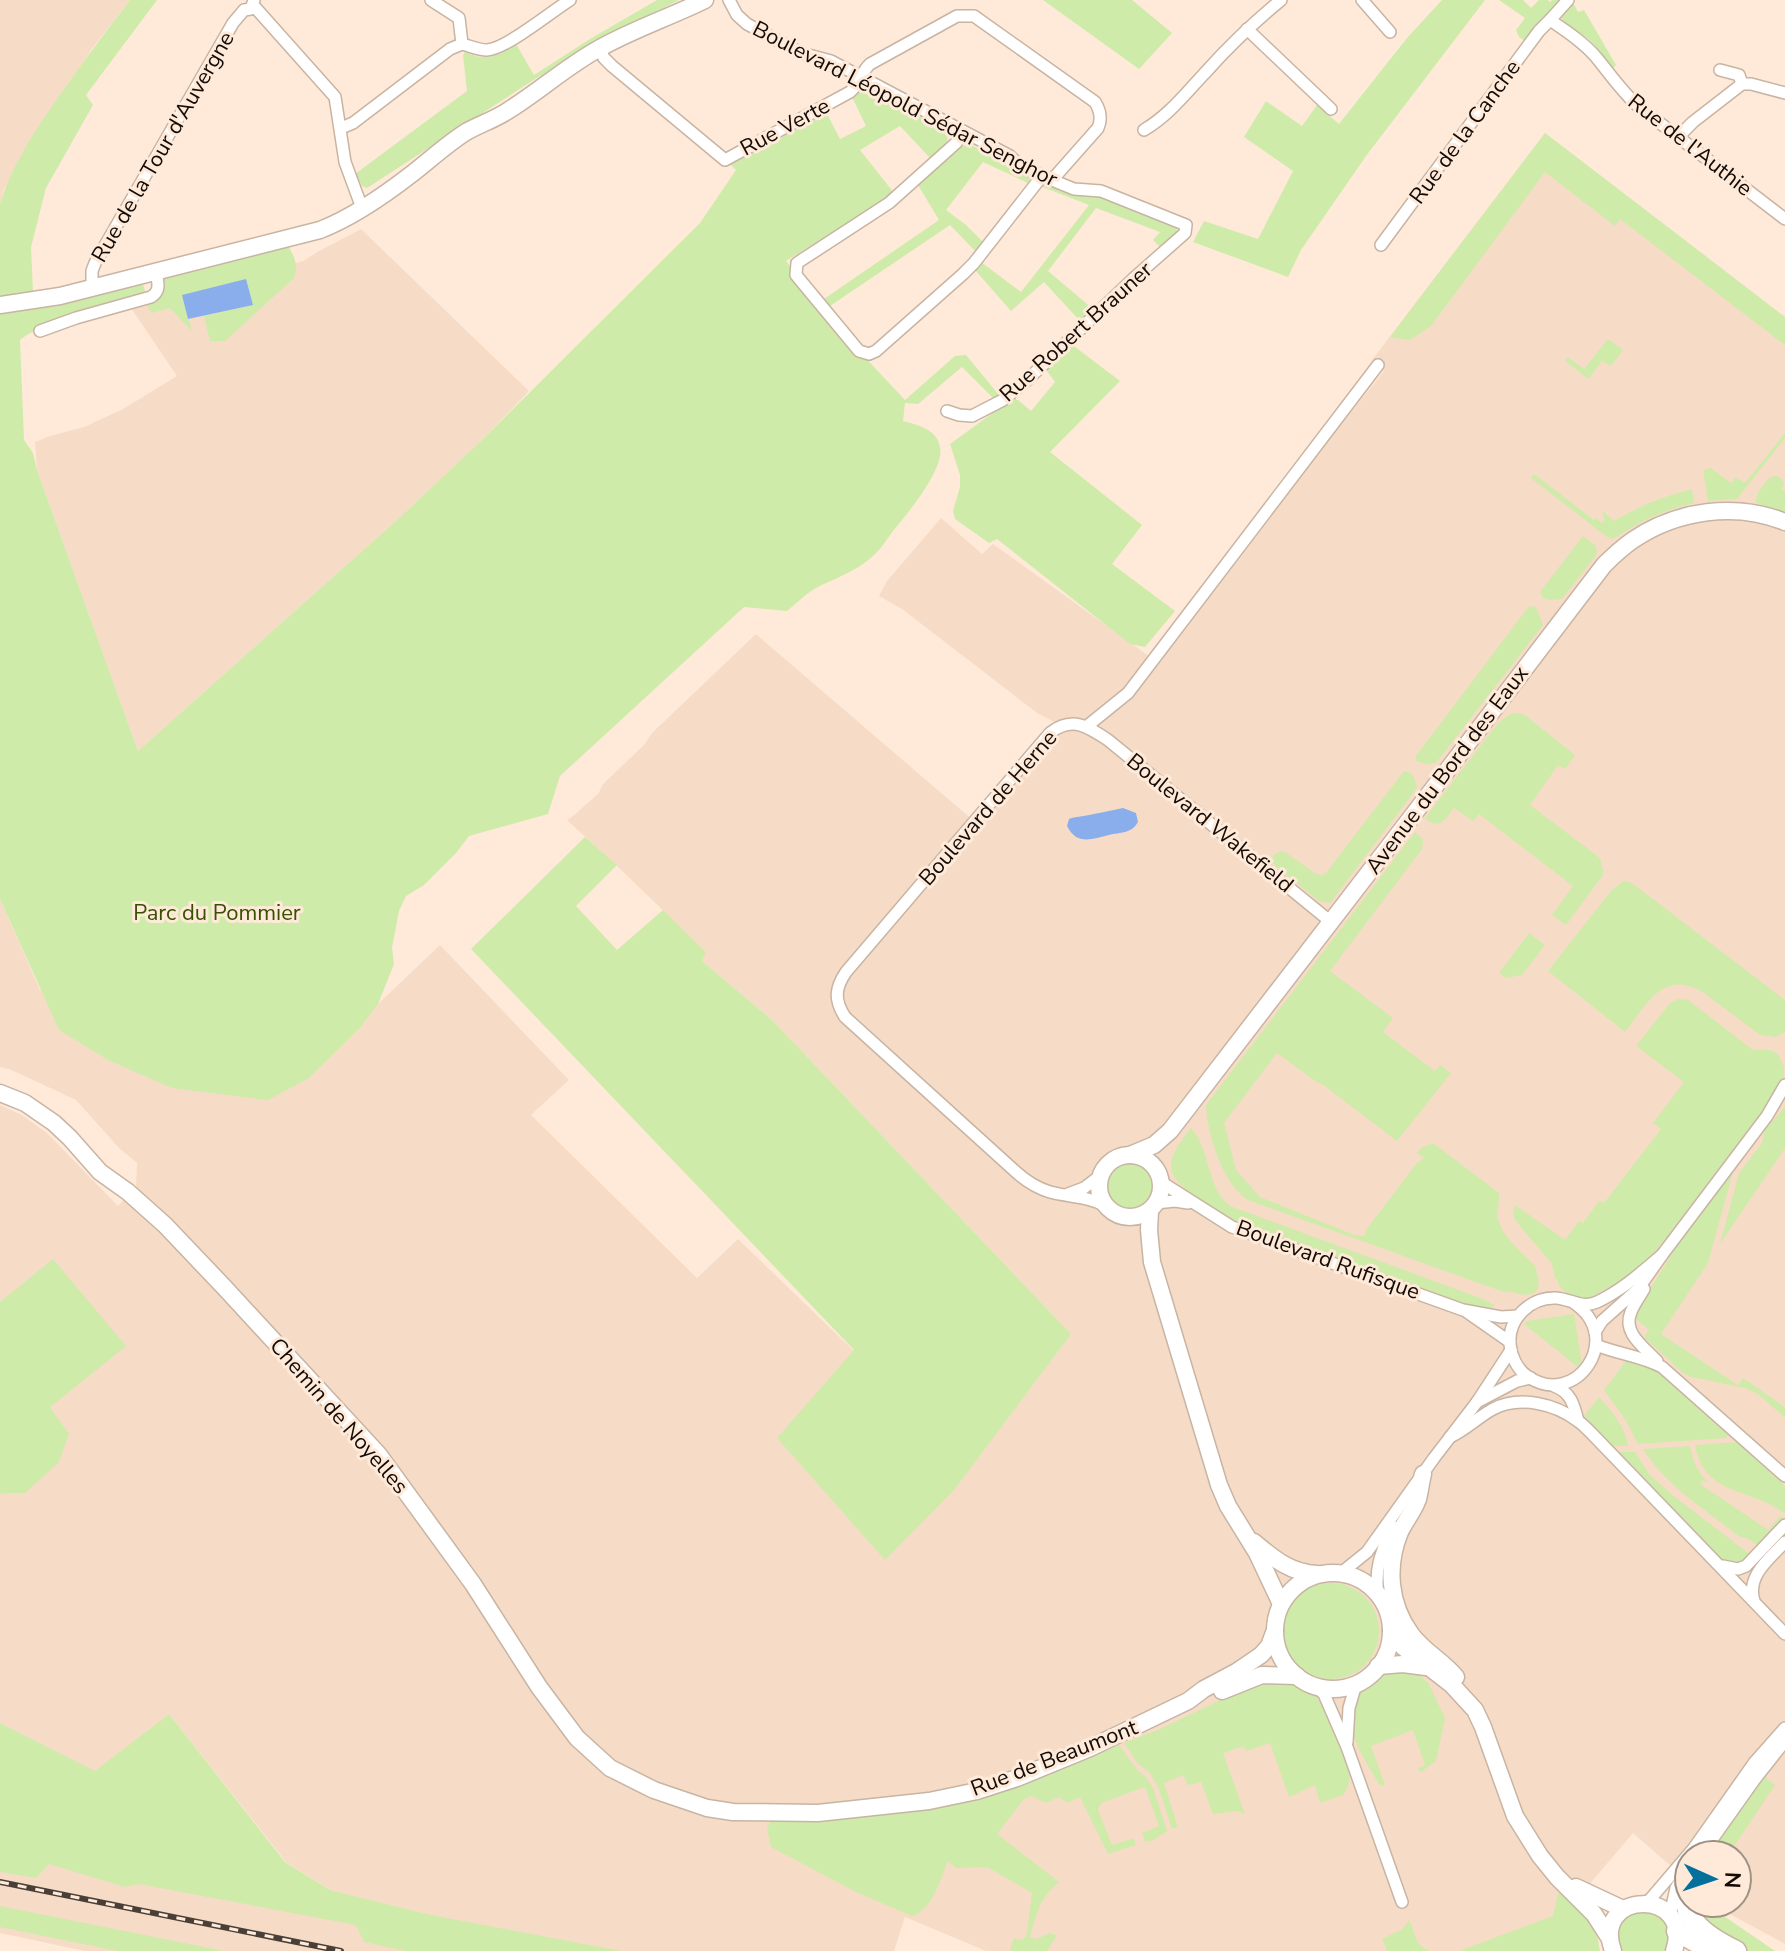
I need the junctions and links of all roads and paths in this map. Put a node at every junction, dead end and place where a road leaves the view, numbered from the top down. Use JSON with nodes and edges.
{"nodes":[{"id":1,"x":431,"y":0,"type":"edge"},
{"id":2,"x":705,"y":0,"type":"edge"},
{"id":3,"x":729,"y":0,"type":"edge"},
{"id":4,"x":1281,"y":0,"type":"edge"},
{"id":5,"x":1362,"y":0,"type":"edge"},
{"id":6,"x":1568,"y":0,"type":"edge"},
{"id":7,"x":567,"y":1,"type":"edge"},
{"id":8,"x":248,"y":4,"type":"edge"},
{"id":9,"x":1550,"y":20,"type":"junction"},
{"id":10,"x":1247,"y":29,"type":"junction"},
{"id":11,"x":1390,"y":32,"type":"dead end"},
{"id":12,"x":462,"y":44,"type":"junction"},
{"id":13,"x":602,"y":53,"type":"junction"},
{"id":14,"x":1720,"y":70,"type":"dead end"},
{"id":15,"x":861,"y":77,"type":"junction"},
{"id":16,"x":1742,"y":84,"type":"junction"},
{"id":17,"x":1785,"y":93,"type":"edge"},
{"id":18,"x":1331,"y":109,"type":"dead end"},
{"id":19,"x":341,"y":128,"type":"junction"},
{"id":20,"x":1144,"y":130,"type":"dead end"},
{"id":21,"x":963,"y":132,"type":"junction"},
{"id":22,"x":1678,"y":137,"type":"junction"},
{"id":23,"x":1047,"y":178,"type":"junction"},
{"id":24,"x":362,"y":208,"type":"junction"},
{"id":25,"x":1785,"y":219,"type":"edge"},
{"id":26,"x":1183,"y":223,"type":"joint"},
{"id":27,"x":1381,"y":245,"type":"dead end"},
{"id":28,"x":156,"y":272,"type":"junction"},
{"id":29,"x":92,"y":288,"type":"junction"},
{"id":30,"x":0,"y":305,"type":"edge"},
{"id":31,"x":40,"y":331,"type":"dead end"},
{"id":32,"x":1378,"y":365,"type":"dead end"},
{"id":33,"x":947,"y":411,"type":"dead end"},
{"id":34,"x":1785,"y":522,"type":"edge"},
{"id":35,"x":1086,"y":727,"type":"junction"},
{"id":36,"x":1331,"y":922,"type":"junction"},
{"id":37,"x":1785,"y":1085,"type":"edge"},
{"id":38,"x":0,"y":1093,"type":"edge"},
{"id":39,"x":1785,"y":1099,"type":"edge"},
{"id":40,"x":1767,"y":1116,"type":"junction"},
{"id":41,"x":1170,"y":1131,"type":"junction"},
{"id":42,"x":1130,"y":1155,"type":"junction"},
{"id":43,"x":1101,"y":1175,"type":"junction"},
{"id":44,"x":1159,"y":1177,"type":"junction"},
{"id":45,"x":1067,"y":1194,"type":"junction"},
{"id":46,"x":1195,"y":1204,"type":"junction"},
{"id":47,"x":1106,"y":1206,"type":"junction"},
{"id":48,"x":1153,"y":1207,"type":"junction"},
{"id":49,"x":1121,"y":1216,"type":"junction"},
{"id":50,"x":1662,"y":1255,"type":"junction"},
{"id":51,"x":1152,"y":1262,"type":"junction"},
{"id":52,"x":1574,"y":1303,"type":"junction"},
{"id":53,"x":1463,"y":1310,"type":"junction"},
{"id":54,"x":1518,"y":1316,"type":"junction"},
{"id":55,"x":1595,"y":1332,"type":"junction"},
{"id":56,"x":1596,"y":1345,"type":"junction"},
{"id":57,"x":1510,"y":1346,"type":"junction"},
{"id":58,"x":1662,"y":1367,"type":"junction"},
{"id":59,"x":1531,"y":1378,"type":"junction"},
{"id":60,"x":1549,"y":1384,"type":"junction"},
{"id":61,"x":1477,"y":1402,"type":"junction"},
{"id":62,"x":1578,"y":1421,"type":"junction"},
{"id":63,"x":1450,"y":1437,"type":"junction"},
{"id":64,"x":1423,"y":1474,"type":"junction"},
{"id":65,"x":1785,"y":1476,"type":"edge"},
{"id":66,"x":1401,"y":1505,"type":"junction"},
{"id":67,"x":1785,"y":1525,"type":"edge"},
{"id":68,"x":1245,"y":1534,"type":"junction"},
{"id":69,"x":1785,"y":1542,"type":"edge"},
{"id":70,"x":1718,"y":1564,"type":"junction"},
{"id":71,"x":1341,"y":1573,"type":"junction"},
{"id":72,"x":1319,"y":1574,"type":"junction"},
{"id":73,"x":1378,"y":1595,"type":"junction"},
{"id":74,"x":1754,"y":1602,"type":"junction"},
{"id":75,"x":1281,"y":1604,"type":"junction"},
{"id":76,"x":1275,"y":1630,"type":"junction"},
{"id":77,"x":1391,"y":1630,"type":"junction"},
{"id":78,"x":1785,"y":1634,"type":"edge"},
{"id":79,"x":1378,"y":1666,"type":"junction"},
{"id":80,"x":1428,"y":1668,"type":"junction"},
{"id":81,"x":1297,"y":1676,"type":"junction"},
{"id":82,"x":1356,"y":1684,"type":"junction"},
{"id":83,"x":1315,"y":1686,"type":"junction"},
{"id":84,"x":1188,"y":1701,"type":"junction"},
{"id":85,"x":1475,"y":1710,"type":"junction"},
{"id":86,"x":1785,"y":1728,"type":"edge"},
{"id":87,"x":1785,"y":1741,"type":"edge"},
{"id":88,"x":1347,"y":1747,"type":"junction"},
{"id":89,"x":677,"y":1799,"type":"joint"},
{"id":90,"x":1712,"y":1839,"type":"edge"},
{"id":91,"x":1557,"y":1877,"type":"junction"},
{"id":92,"x":1402,"y":1902,"type":"dead end"},
{"id":93,"x":1647,"y":1903,"type":"junction"},
{"id":94,"x":1623,"y":1909,"type":"junction"},
{"id":95,"x":1693,"y":1919,"type":"edge"},
{"id":96,"x":1673,"y":1933,"type":"edge"},
{"id":97,"x":1612,"y":1945,"type":"edge"},
{"id":98,"x":1712,"y":1951,"type":"edge"},
{"id":99,"x":1736,"y":1951,"type":"edge"}],
"edges":[{"from":1,"to":12,"type":"street"},
{"from":2,"to":13,"type":"street"},
{"from":3,"to":15,"type":"street","name":"Boulevard Léopold Sédar Senghor"},
{"from":4,"to":10,"type":"street"},
{"from":5,"to":11,"type":"street"},
{"from":6,"to":9,"type":"street"},
{"from":7,"to":12,"type":"street"},
{"from":8,"to":19,"type":"street"},
{"from":8,"to":29,"type":"street","name":"Rue de la Tour d'Auvergne"},
{"from":9,"to":22,"type":"street","name":"Rue de l'Authie"},
{"from":9,"to":27,"type":"street","name":"Rue de la Canche"},
{"from":10,"to":18,"type":"street"},
{"from":10,"to":20,"type":"street"},
{"from":12,"to":19,"type":"street"},
{"from":13,"to":15,"type":"street","name":"Rue Verte"},
{"from":13,"to":24,"type":"street"},
{"from":14,"to":16,"type":"street"},
{"from":15,"to":21,"type":"street","name":"Boulevard Léopold Sédar Senghor"},
{"from":15,"to":23,"type":"street"},
{"from":16,"to":17,"type":"street"},
{"from":16,"to":22,"type":"street"},
{"from":19,"to":24,"type":"street"},
{"from":21,"to":23,"type":"street","name":"Boulevard Léopold Sédar Senghor"},
{"from":21,"to":23,"type":"street"},
{"from":22,"to":25,"type":"street","name":"Rue de l'Authie"},
{"from":23,"to":26,"type":"street","name":"Boulevard Léopold Sédar Senghor"},
{"from":24,"to":28,"type":"street"},
{"from":26,"to":33,"type":"street","name":"Rue Robert Brauner"},
{"from":28,"to":29,"type":"street"},
{"from":28,"to":31,"type":"street"},
{"from":29,"to":30,"type":"street"},
{"from":32,"to":35,"type":"street","name":"Boulevard de Herne"},
{"from":34,"to":36,"type":"street","name":"Avenue du Bord des Eaux"},
{"from":35,"to":36,"type":"street","name":"Boulevard Wakefield"},
{"from":35,"to":45,"type":"street","name":"Boulevard de Herne"},
{"from":36,"to":41,"type":"street","name":"Avenue du Bord des Eaux"},
{"from":37,"to":40,"type":"street"},
{"from":38,"to":89,"type":"street","name":"Chemin de Noyelles"},
{"from":39,"to":40,"type":"street"},
{"from":40,"to":50,"type":"street"},
{"from":41,"to":42,"type":"street","name":"Avenue du Bord des Eaux"},
{"from":41,"to":44,"type":"street","name":"Avenue du Bord des Eaux"},
{"from":42,"to":43,"type":"street"},
{"from":42,"to":44,"type":"street"},
{"from":43,"to":45,"type":"street"},
{"from":43,"to":47,"type":"street"},
{"from":44,"to":46,"type":"street","name":"Boulevard Rufisque"},
{"from":44,"to":48,"type":"street"},
{"from":45,"to":47,"type":"street","name":"Boulevard de Herne"},
{"from":46,"to":48,"type":"street"},
{"from":46,"to":53,"type":"street","name":"Boulevard Rufisque"},
{"from":47,"to":49,"type":"street"},
{"from":48,"to":49,"type":"street"},
{"from":48,"to":51,"type":"street"},
{"from":49,"to":51,"type":"street"},
{"from":50,"to":52,"type":"street"},
{"from":50,"to":55,"type":"street"},
{"from":50,"to":58,"type":"street"},
{"from":51,"to":68,"type":"street"},
{"from":52,"to":54,"type":"street"},
{"from":52,"to":55,"type":"street"},
{"from":53,"to":54,"type":"street","name":"Boulevard Rufisque"},
{"from":53,"to":57,"type":"street","name":"Boulevard Rufisque"},
{"from":54,"to":57,"type":"street"},
{"from":55,"to":56,"type":"street"},
{"from":56,"to":58,"type":"street"},
{"from":56,"to":60,"type":"street"},
{"from":57,"to":59,"type":"street"},
{"from":57,"to":61,"type":"street"},
{"from":58,"to":65,"type":"street"},
{"from":59,"to":60,"type":"street"},
{"from":59,"to":61,"type":"street"},
{"from":60,"to":62,"type":"street"},
{"from":61,"to":63,"type":"street"},
{"from":62,"to":63,"type":"street"},
{"from":62,"to":70,"type":"street"},
{"from":63,"to":64,"type":"street"},
{"from":64,"to":66,"type":"street"},
{"from":64,"to":85,"type":"street"},
{"from":66,"to":71,"type":"street"},
{"from":66,"to":73,"type":"street"},
{"from":67,"to":70,"type":"street"},
{"from":68,"to":72,"type":"street"},
{"from":68,"to":75,"type":"street"},
{"from":69,"to":74,"type":"street"},
{"from":70,"to":74,"type":"street"},
{"from":71,"to":72,"type":"street"},
{"from":71,"to":73,"type":"street"},
{"from":72,"to":75,"type":"street"},
{"from":73,"to":77,"type":"street"},
{"from":74,"to":78,"type":"street"},
{"from":75,"to":76,"type":"street"},
{"from":76,"to":81,"type":"street"},
{"from":76,"to":84,"type":"street","name":"Rue de Beaumont"},
{"from":77,"to":79,"type":"street"},
{"from":77,"to":80,"type":"street"},
{"from":79,"to":80,"type":"street"},
{"from":79,"to":82,"type":"street"},
{"from":80,"to":85,"type":"street"},
{"from":81,"to":83,"type":"street"},
{"from":81,"to":84,"type":"street","name":"Rue de Beaumont"},
{"from":82,"to":83,"type":"street"},
{"from":82,"to":88,"type":"street"},
{"from":83,"to":88,"type":"street"},
{"from":84,"to":89,"type":"street","name":"Rue de Beaumont"},
{"from":85,"to":91,"type":"street"},
{"from":86,"to":93,"type":"street"},
{"from":87,"to":90,"type":"street"},
{"from":88,"to":92,"type":"street"},
{"from":91,"to":94,"type":"street"},
{"from":91,"to":97,"type":"street"},
{"from":93,"to":94,"type":"street"},
{"from":93,"to":96,"type":"street"},
{"from":94,"to":97,"type":"street"},
{"from":95,"to":99,"type":"highway"},
{"from":96,"to":98,"type":"highway"}]}
